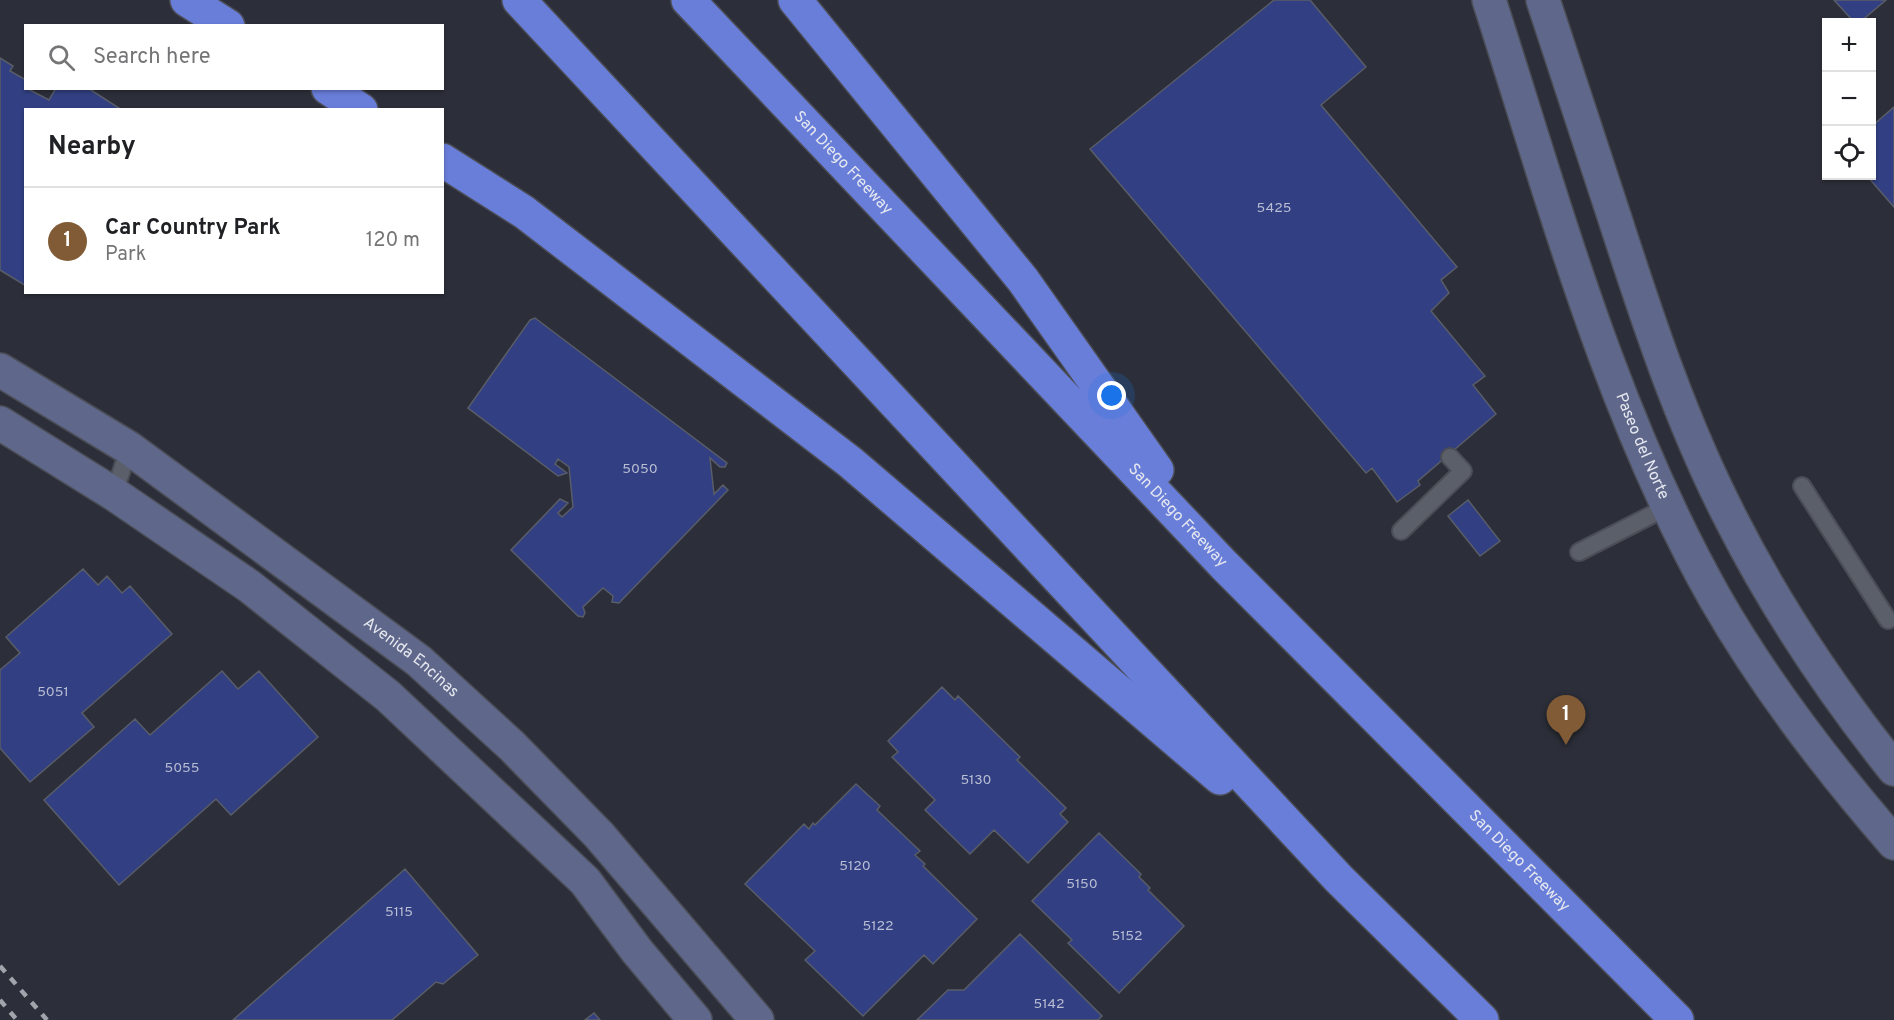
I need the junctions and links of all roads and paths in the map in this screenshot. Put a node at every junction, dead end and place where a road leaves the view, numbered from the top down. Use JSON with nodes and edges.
{"nodes":[{"id":1,"x":187,"y":0,"type":"edge"},
{"id":2,"x":519,"y":0,"type":"edge"},
{"id":3,"x":688,"y":0,"type":"edge"},
{"id":4,"x":795,"y":0,"type":"edge"},
{"id":5,"x":1489,"y":0,"type":"edge"},
{"id":6,"x":1543,"y":0,"type":"edge"},
{"id":7,"x":225,"y":24,"type":"edge"},
{"id":8,"x":331,"y":90,"type":"edge"},
{"id":9,"x":359,"y":108,"type":"edge"},
{"id":10,"x":444,"y":161,"type":"edge"},
{"id":11,"x":0,"y":370,"type":"edge"},
{"id":12,"x":0,"y":423,"type":"edge"},
{"id":13,"x":129,"y":448,"type":"junction"},
{"id":14,"x":1450,"y":457,"type":"dead end"},
{"id":15,"x":1802,"y":486,"type":"dead end"},
{"id":16,"x":114,"y":494,"type":"junction"},
{"id":17,"x":1669,"y":506,"type":"junction"},
{"id":18,"x":1401,"y":531,"type":"dead end"},
{"id":19,"x":1579,"y":552,"type":"dead end"},
{"id":20,"x":1224,"y":565,"type":"junction"},
{"id":21,"x":1888,"y":621,"type":"dead end"},
{"id":22,"x":1894,"y":768,"type":"edge"},
{"id":23,"x":1894,"y":843,"type":"edge"},
{"id":24,"x":1339,"y":879,"type":"junction"},
{"id":25,"x":695,"y":1020,"type":"edge"},
{"id":26,"x":757,"y":1020,"type":"edge"},
{"id":27,"x":1482,"y":1020,"type":"edge"},
{"id":28,"x":1677,"y":1020,"type":"edge"}],
"edges":[{"from":1,"to":7,"type":"highway"},
{"from":2,"to":24,"type":"highway"},
{"from":3,"to":20,"type":"highway","name":"San Diego Freeway"},
{"from":4,"to":20,"type":"highway"},
{"from":5,"to":17,"type":"street","name":"Paseo del Norte"},
{"from":6,"to":22,"type":"street"},
{"from":8,"to":9,"type":"highway"},
{"from":10,"to":24,"type":"highway"},
{"from":11,"to":13,"type":"street","name":"Avenida Encinas"},
{"from":12,"to":16,"type":"street"},
{"from":13,"to":16,"type":"lane"},
{"from":13,"to":26,"type":"street","name":"Avenida Encinas"},
{"from":14,"to":18,"type":"lane"},
{"from":15,"to":21,"type":"lane"},
{"from":16,"to":25,"type":"street"},
{"from":17,"to":19,"type":"lane"},
{"from":17,"to":23,"type":"street","name":"Paseo del Norte"},
{"from":20,"to":28,"type":"highway","name":"San Diego Freeway"},
{"from":24,"to":27,"type":"highway"}]}
